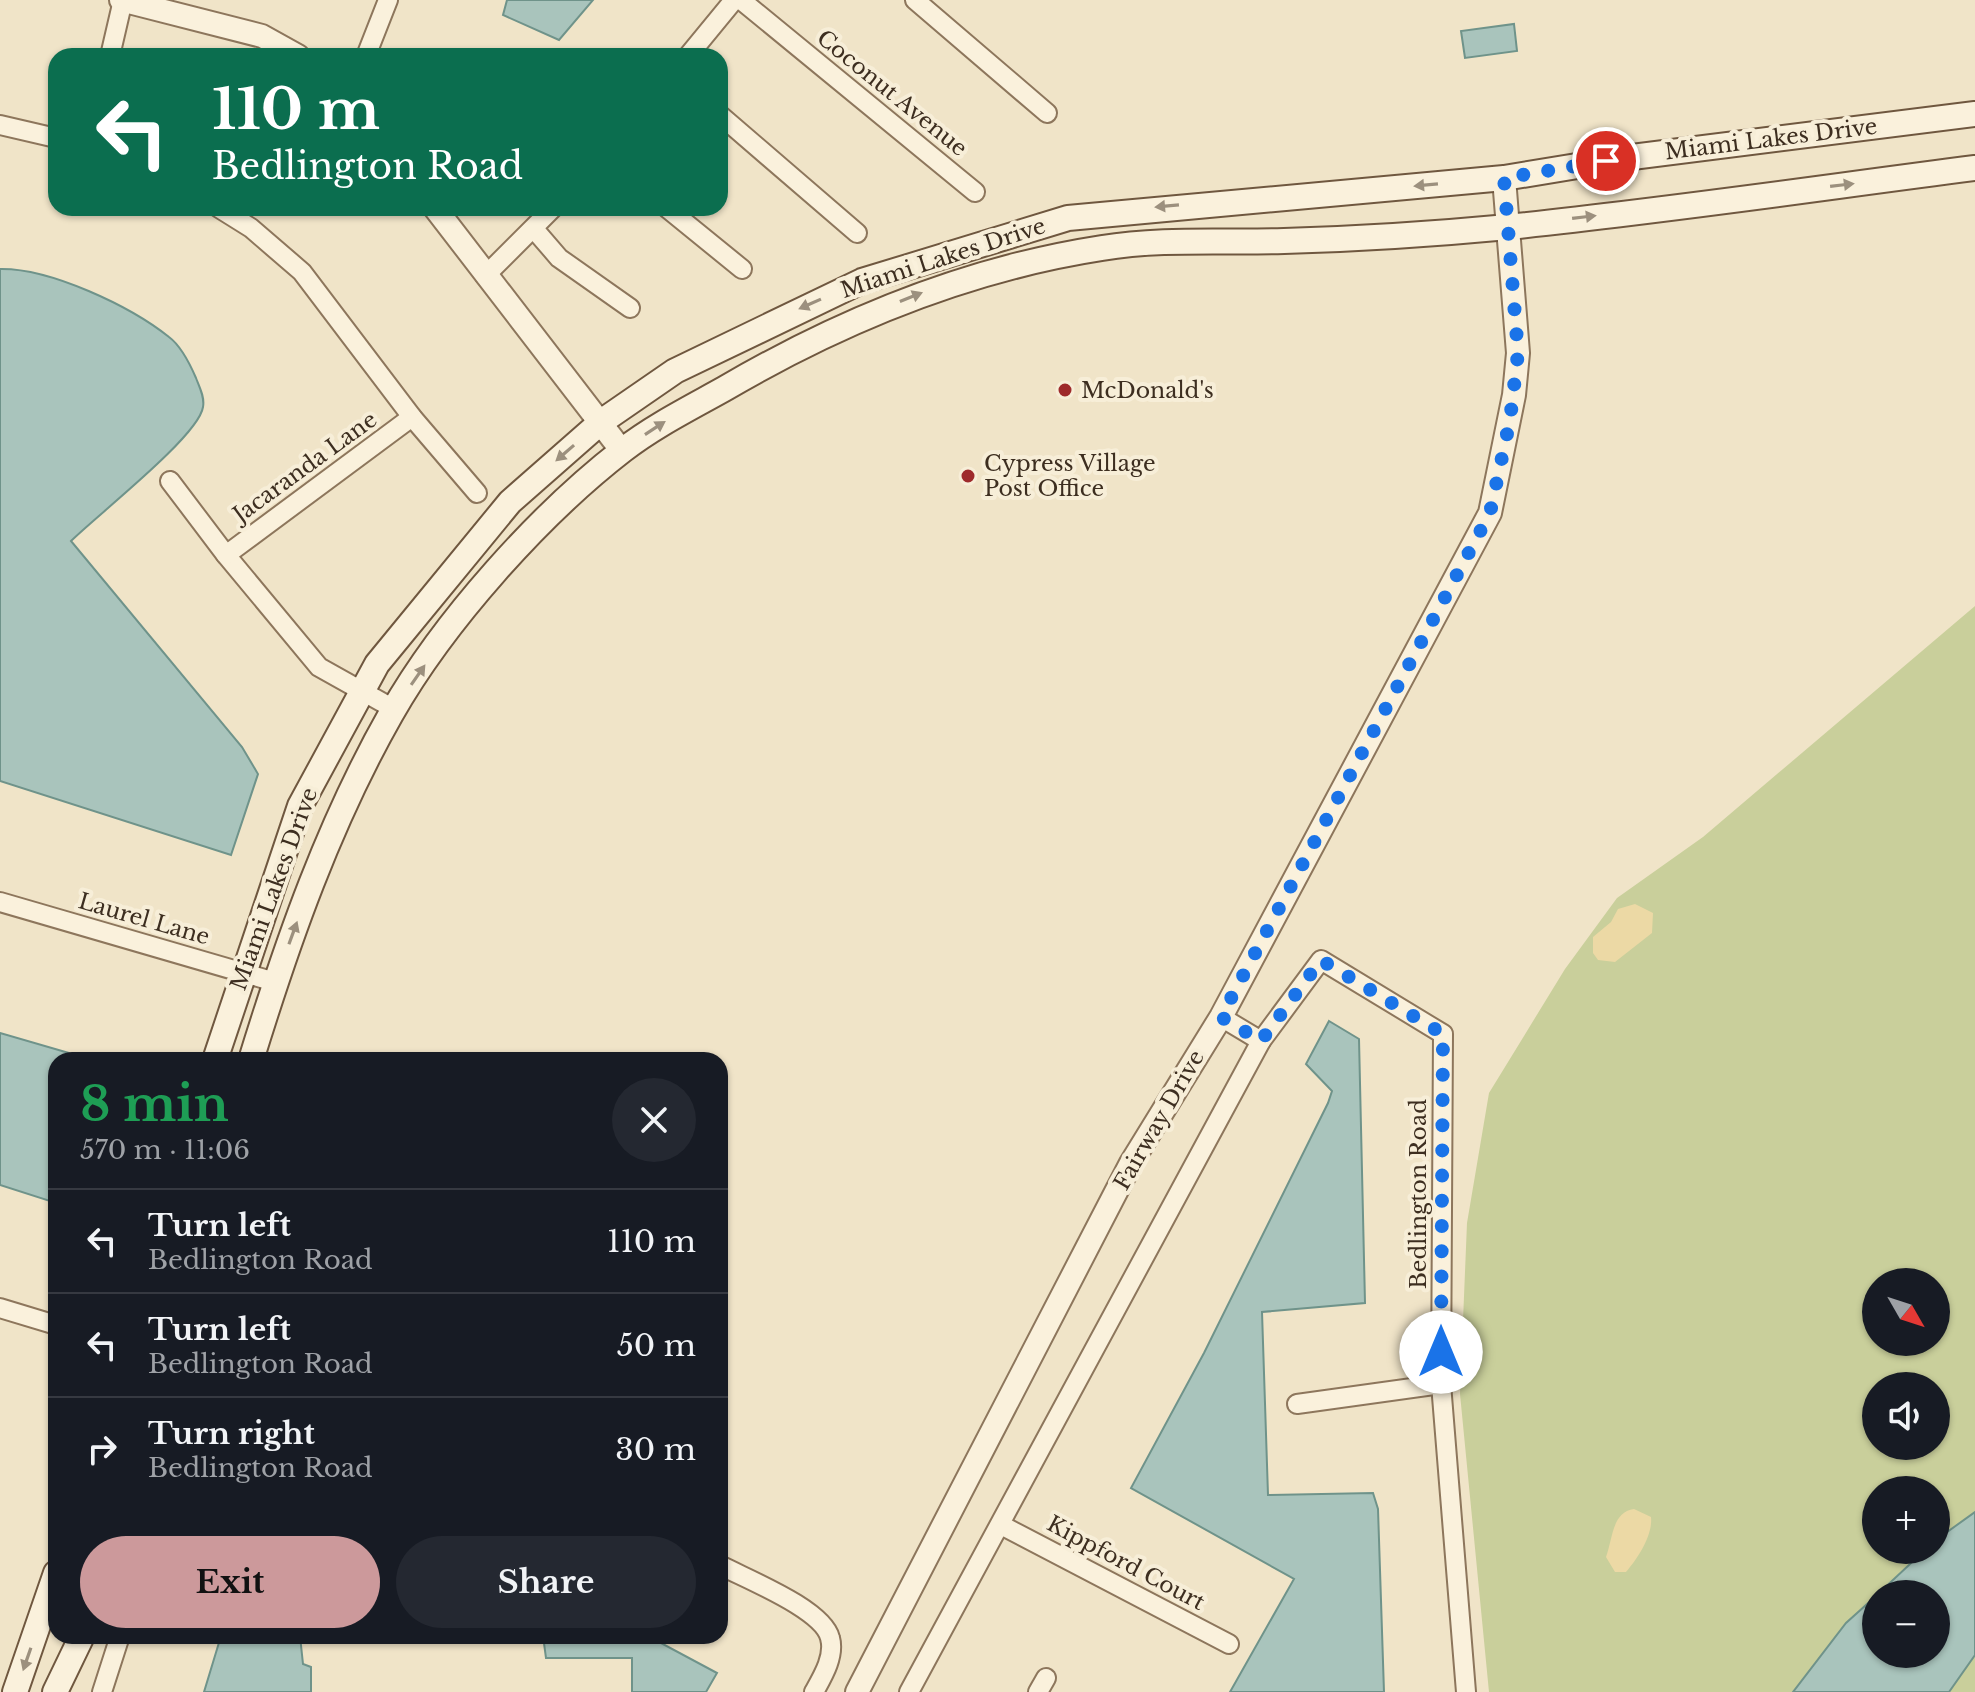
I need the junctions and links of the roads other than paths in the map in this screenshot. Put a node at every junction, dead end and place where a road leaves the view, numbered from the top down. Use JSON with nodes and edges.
{"nodes":[{"id":1,"x":122,"y":0,"type":"edge"},
{"id":2,"x":388,"y":0,"type":"edge"},
{"id":3,"x":734,"y":0,"type":"edge"},
{"id":4,"x":741,"y":0,"type":"edge"},
{"id":5,"x":915,"y":0,"type":"edge"},
{"id":6,"x":112,"y":48,"type":"edge"},
{"id":7,"x":284,"y":48,"type":"edge"},
{"id":8,"x":369,"y":48,"type":"edge"},
{"id":9,"x":695,"y":48,"type":"edge"},
{"id":10,"x":1047,"y":113,"type":"dead end"},
{"id":11,"x":1975,"y":114,"type":"edge"},
{"id":12,"x":728,"y":122,"type":"edge"},
{"id":13,"x":0,"y":125,"type":"edge"},
{"id":14,"x":48,"y":136,"type":"edge"},
{"id":15,"x":1975,"y":168,"type":"edge"},
{"id":16,"x":1504,"y":178,"type":"junction"},
{"id":17,"x":975,"y":192,"type":"dead end"},
{"id":18,"x":232,"y":216,"type":"edge"},
{"id":19,"x":441,"y":216,"type":"edge"},
{"id":20,"x":546,"y":216,"type":"edge"},
{"id":21,"x":677,"y":216,"type":"edge"},
{"id":22,"x":1507,"y":227,"type":"junction"},
{"id":23,"x":534,"y":229,"type":"junction"},
{"id":24,"x":857,"y":233,"type":"dead end"},
{"id":25,"x":742,"y":269,"type":"dead end"},
{"id":26,"x":485,"y":276,"type":"junction"},
{"id":27,"x":630,"y":308,"type":"dead end"},
{"id":28,"x":412,"y":417,"type":"junction"},
{"id":29,"x":601,"y":422,"type":"junction"},
{"id":30,"x":622,"y":451,"type":"junction"},
{"id":31,"x":170,"y":481,"type":"dead end"},
{"id":32,"x":477,"y":493,"type":"dead end"},
{"id":33,"x":226,"y":555,"type":"junction"},
{"id":34,"x":362,"y":689,"type":"junction"},
{"id":35,"x":394,"y":709,"type":"junction"},
{"id":36,"x":0,"y":902,"type":"edge"},
{"id":37,"x":242,"y":972,"type":"junction"},
{"id":38,"x":275,"y":982,"type":"junction"},
{"id":39,"x":1221,"y":1017,"type":"junction"},
{"id":40,"x":1261,"y":1041,"type":"junction"},
{"id":41,"x":217,"y":1052,"type":"edge"},
{"id":42,"x":253,"y":1052,"type":"edge"},
{"id":43,"x":0,"y":1310,"type":"edge"},
{"id":44,"x":48,"y":1323,"type":"edge"},
{"id":45,"x":1441,"y":1384,"type":"junction"},
{"id":46,"x":1297,"y":1404,"type":"dead end"},
{"id":47,"x":1001,"y":1525,"type":"junction"},
{"id":48,"x":728,"y":1569,"type":"edge"},
{"id":49,"x":48,"y":1596,"type":"edge"},
{"id":50,"x":78,"y":1644,"type":"edge"},
{"id":51,"x":117,"y":1644,"type":"edge"},
{"id":52,"x":1229,"y":1644,"type":"dead end"},
{"id":53,"x":15,"y":1692,"type":"edge"},
{"id":54,"x":55,"y":1692,"type":"edge"},
{"id":55,"x":102,"y":1692,"type":"edge"},
{"id":56,"x":814,"y":1692,"type":"edge"},
{"id":57,"x":857,"y":1692,"type":"edge"},
{"id":58,"x":909,"y":1692,"type":"edge"},
{"id":59,"x":1466,"y":1692,"type":"edge"}],
"edges":[{"from":1,"to":6,"type":"street"},
{"from":1,"to":7,"type":"street"},
{"from":2,"to":8,"type":"street"},
{"from":3,"to":9,"type":"street"},
{"from":4,"to":17,"type":"street","name":"Coconut Avenue"},
{"from":5,"to":10,"type":"street"},
{"from":11,"to":16,"type":"main road","name":"Miami Lakes Drive"},
{"from":12,"to":24,"type":"street"},
{"from":13,"to":14,"type":"street"},
{"from":22,"to":15,"type":"main road","name":"Miami Lakes Drive","one_way":true},
{"from":16,"to":22,"type":"street","name":"Fairway Drive"},
{"from":16,"to":29,"type":"main road","name":"Miami Lakes Drive","one_way":true},
{"from":18,"to":28,"type":"street","name":"Jacaranda Lane"},
{"from":19,"to":26,"type":"street"},
{"from":20,"to":23,"type":"street"},
{"from":21,"to":25,"type":"street"},
{"from":30,"to":22,"type":"main road","name":"Miami Lakes Drive","one_way":true},
{"from":22,"to":39,"type":"street","name":"Fairway Drive"},
{"from":23,"to":26,"type":"street"},
{"from":23,"to":27,"type":"street"},
{"from":26,"to":29,"type":"street"},
{"from":28,"to":32,"type":"street","name":"Jacaranda Lane"},
{"from":28,"to":33,"type":"street","name":"Jacaranda Lane"},
{"from":29,"to":30,"type":"street"},
{"from":29,"to":34,"type":"main road","name":"Miami Lakes Drive","one_way":true},
{"from":35,"to":30,"type":"main road","name":"Miami Lakes Drive","one_way":true},
{"from":31,"to":33,"type":"street","name":"Jacaranda Lane"},
{"from":33,"to":34,"type":"street","name":"Jacaranda Lane"},
{"from":34,"to":35,"type":"street","name":"Jacaranda Lane"},
{"from":34,"to":37,"type":"main road","name":"Miami Lakes Drive"},
{"from":38,"to":35,"type":"main road","name":"Miami Lakes Drive","one_way":true},
{"from":36,"to":37,"type":"street","name":"Laurel Lane"},
{"from":37,"to":38,"type":"street","name":"Laurel Lane"},
{"from":37,"to":41,"type":"main road","name":"Miami Lakes Drive"},
{"from":38,"to":42,"type":"main road","name":"Miami Lakes Drive"},
{"from":39,"to":40,"type":"street"},
{"from":39,"to":57,"type":"street","name":"Fairway Drive"},
{"from":40,"to":45,"type":"street","name":"Bedlington Road"},
{"from":40,"to":47,"type":"street","name":"Bedlington Road"},
{"from":43,"to":44,"type":"street"},
{"from":45,"to":46,"type":"street"},
{"from":45,"to":59,"type":"street","name":"Bedlington Road"},
{"from":47,"to":52,"type":"street","name":"Kippford Court"},
{"from":47,"to":58,"type":"street","name":"Bedlington Road"},
{"from":48,"to":56,"type":"street"},
{"from":49,"to":53,"type":"main road","one_way":true},
{"from":50,"to":54,"type":"main road"},
{"from":51,"to":55,"type":"street"}]}
